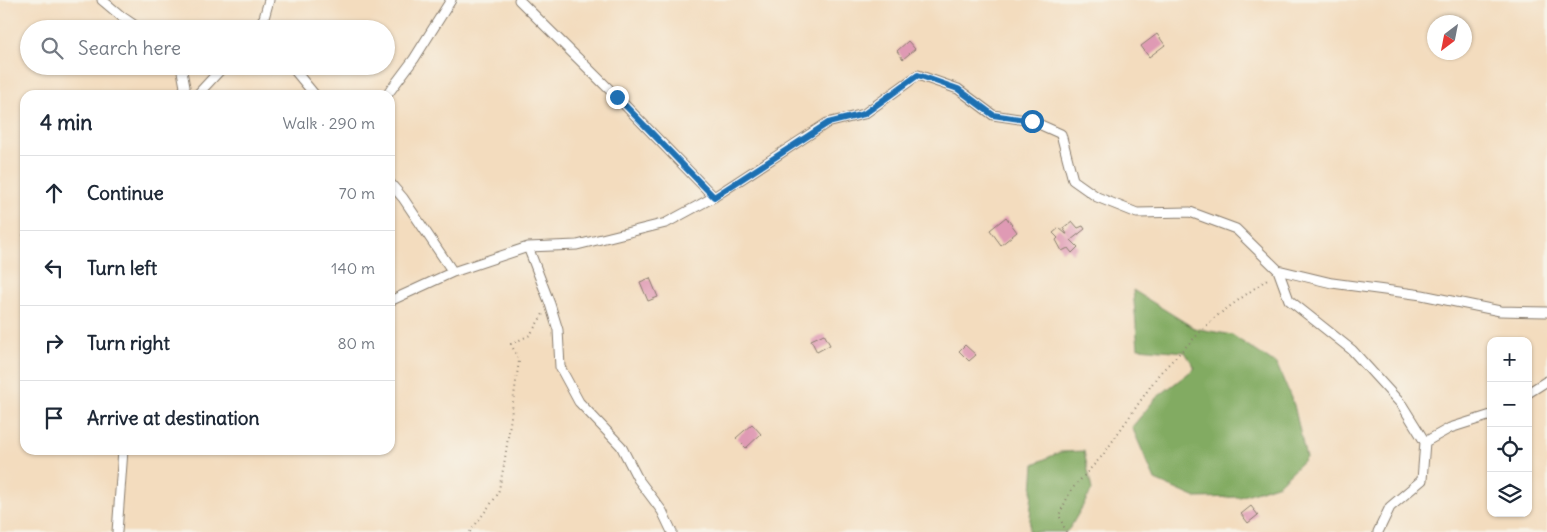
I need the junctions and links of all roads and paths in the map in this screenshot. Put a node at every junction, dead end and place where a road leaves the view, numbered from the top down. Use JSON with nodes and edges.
{"nodes":[{"id":1,"x":102,"y":0,"type":"edge"},
{"id":2,"x":270,"y":0,"type":"edge"},
{"id":3,"x":451,"y":0,"type":"edge"},
{"id":4,"x":519,"y":0,"type":"edge"},
{"id":5,"x":264,"y":18,"type":"edge"},
{"id":6,"x":126,"y":20,"type":"edge"},
{"id":7,"x":182,"y":75,"type":"edge"},
{"id":8,"x":216,"y":75,"type":"edge"},
{"id":9,"x":298,"y":75,"type":"edge"},
{"id":10,"x":183,"y":90,"type":"edge"},
{"id":11,"x":202,"y":90,"type":"edge"},
{"id":12,"x":311,"y":90,"type":"edge"},
{"id":13,"x":391,"y":90,"type":"edge"},
{"id":14,"x":395,"y":189,"type":"edge"},
{"id":15,"x":714,"y":197,"type":"junction"},
{"id":16,"x":528,"y":247,"type":"junction"},
{"id":17,"x":1278,"y":270,"type":"junction"},
{"id":18,"x":453,"y":272,"type":"junction"},
{"id":19,"x":395,"y":299,"type":"edge"},
{"id":20,"x":550,"y":304,"type":"junction"},
{"id":21,"x":1547,"y":312,"type":"edge"},
{"id":22,"x":1547,"y":381,"type":"edge"},
{"id":23,"x":1532,"y":390,"type":"edge"},
{"id":24,"x":1487,"y":416,"type":"edge"},
{"id":25,"x":1425,"y":442,"type":"junction"},
{"id":26,"x":122,"y":455,"type":"edge"},
{"id":27,"x":117,"y":532,"type":"edge"},
{"id":28,"x":470,"y":532,"type":"edge"},
{"id":29,"x":672,"y":532,"type":"edge"},
{"id":30,"x":1066,"y":532,"type":"edge"},
{"id":31,"x":1378,"y":532,"type":"edge"}],
"edges":[{"from":1,"to":6,"type":"street"},
{"from":2,"to":5,"type":"street"},
{"from":3,"to":13,"type":"street"},
{"from":4,"to":15,"type":"street"},
{"from":7,"to":10,"type":"street"},
{"from":8,"to":11,"type":"street"},
{"from":9,"to":12,"type":"street"},
{"from":14,"to":18,"type":"street"},
{"from":15,"to":16,"type":"street"},
{"from":15,"to":17,"type":"street"},
{"from":16,"to":18,"type":"street"},
{"from":16,"to":20,"type":"street"},
{"from":17,"to":21,"type":"street"},
{"from":17,"to":25,"type":"street"},
{"from":17,"to":30,"type":"path"},
{"from":18,"to":19,"type":"street"},
{"from":20,"to":28,"type":"path"},
{"from":20,"to":29,"type":"street"},
{"from":22,"to":23,"type":"street"},
{"from":24,"to":25,"type":"street"},
{"from":25,"to":31,"type":"street"},
{"from":26,"to":27,"type":"street"}]}
